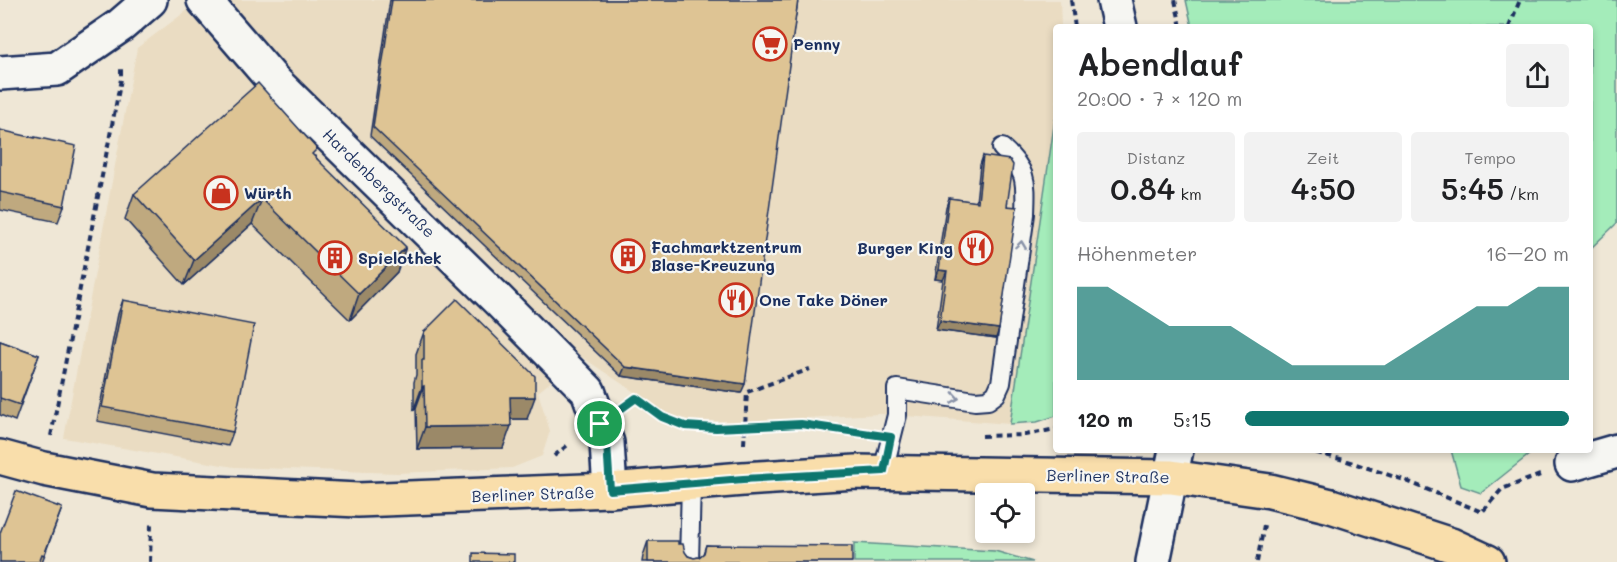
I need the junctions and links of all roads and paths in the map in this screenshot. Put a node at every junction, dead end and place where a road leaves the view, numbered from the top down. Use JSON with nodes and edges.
{"nodes":[{"id":1,"x":150,"y":0,"type":"edge"},
{"id":2,"x":204,"y":0,"type":"edge"},
{"id":3,"x":1071,"y":0,"type":"edge"},
{"id":4,"x":1114,"y":0,"type":"edge"},
{"id":5,"x":1176,"y":0,"type":"edge"},
{"id":6,"x":1520,"y":0,"type":"edge"},
{"id":7,"x":1075,"y":24,"type":"edge"},
{"id":8,"x":1119,"y":24,"type":"edge"},
{"id":9,"x":1181,"y":24,"type":"edge"},
{"id":10,"x":1510,"y":24,"type":"edge"},
{"id":11,"x":121,"y":25,"type":"junction"},
{"id":12,"x":0,"y":72,"type":"edge"},
{"id":13,"x":1002,"y":148,"type":"dead end"},
{"id":14,"x":810,"y":369,"type":"dead end"},
{"id":15,"x":744,"y":421,"type":"dead end"},
{"id":16,"x":600,"y":424,"type":"junction"},
{"id":17,"x":1053,"y":430,"type":"edge"},
{"id":18,"x":972,"y":436,"type":"dead end"},
{"id":19,"x":891,"y":437,"type":"junction"},
{"id":20,"x":1617,"y":450,"type":"edge"},
{"id":21,"x":1317,"y":453,"type":"edge"},
{"id":22,"x":0,"y":457,"type":"edge"},
{"id":23,"x":552,"y":457,"type":"dead end"},
{"id":24,"x":1173,"y":463,"type":"edge"},
{"id":25,"x":1572,"y":464,"type":"joint"},
{"id":26,"x":44,"y":469,"type":"junction"},
{"id":27,"x":884,"y":471,"type":"junction"},
{"id":28,"x":691,"y":483,"type":"junction"},
{"id":29,"x":610,"y":490,"type":"junction"},
{"id":30,"x":689,"y":562,"type":"edge"},
{"id":31,"x":1154,"y":562,"type":"edge"},
{"id":32,"x":1488,"y":562,"type":"edge"}],
"edges":[{"from":1,"to":11,"type":"street"},
{"from":2,"to":16,"type":"street","name":"Hardenbergstraße"},
{"from":3,"to":7,"type":"path"},
{"from":4,"to":8,"type":"street"},
{"from":5,"to":9,"type":"path"},
{"from":6,"to":10,"type":"path"},
{"from":11,"to":12,"type":"street"},
{"from":11,"to":26,"type":"path"},
{"from":19,"to":13,"type":"lane","one_way":true},
{"from":14,"to":15,"type":"path"},
{"from":16,"to":19,"type":"path"},
{"from":16,"to":23,"type":"path"},
{"from":16,"to":29,"type":"street","name":"Hardenbergstraße"},
{"from":17,"to":18,"type":"path"},
{"from":19,"to":27,"type":"lane"},
{"from":20,"to":25,"type":"street"},
{"from":21,"to":25,"type":"path"},
{"from":22,"to":26,"type":"main road","name":"Berliner Straße"},
{"from":24,"to":27,"type":"main road","name":"Berliner Straße"},
{"from":24,"to":31,"type":"street"},
{"from":24,"to":32,"type":"main road","name":"Berliner Straße"},
{"from":26,"to":29,"type":"main road","name":"Berliner Straße"},
{"from":27,"to":28,"type":"main road","name":"Berliner Straße"},
{"from":28,"to":29,"type":"main road","name":"Berliner Straße"},
{"from":28,"to":30,"type":"lane"}]}
